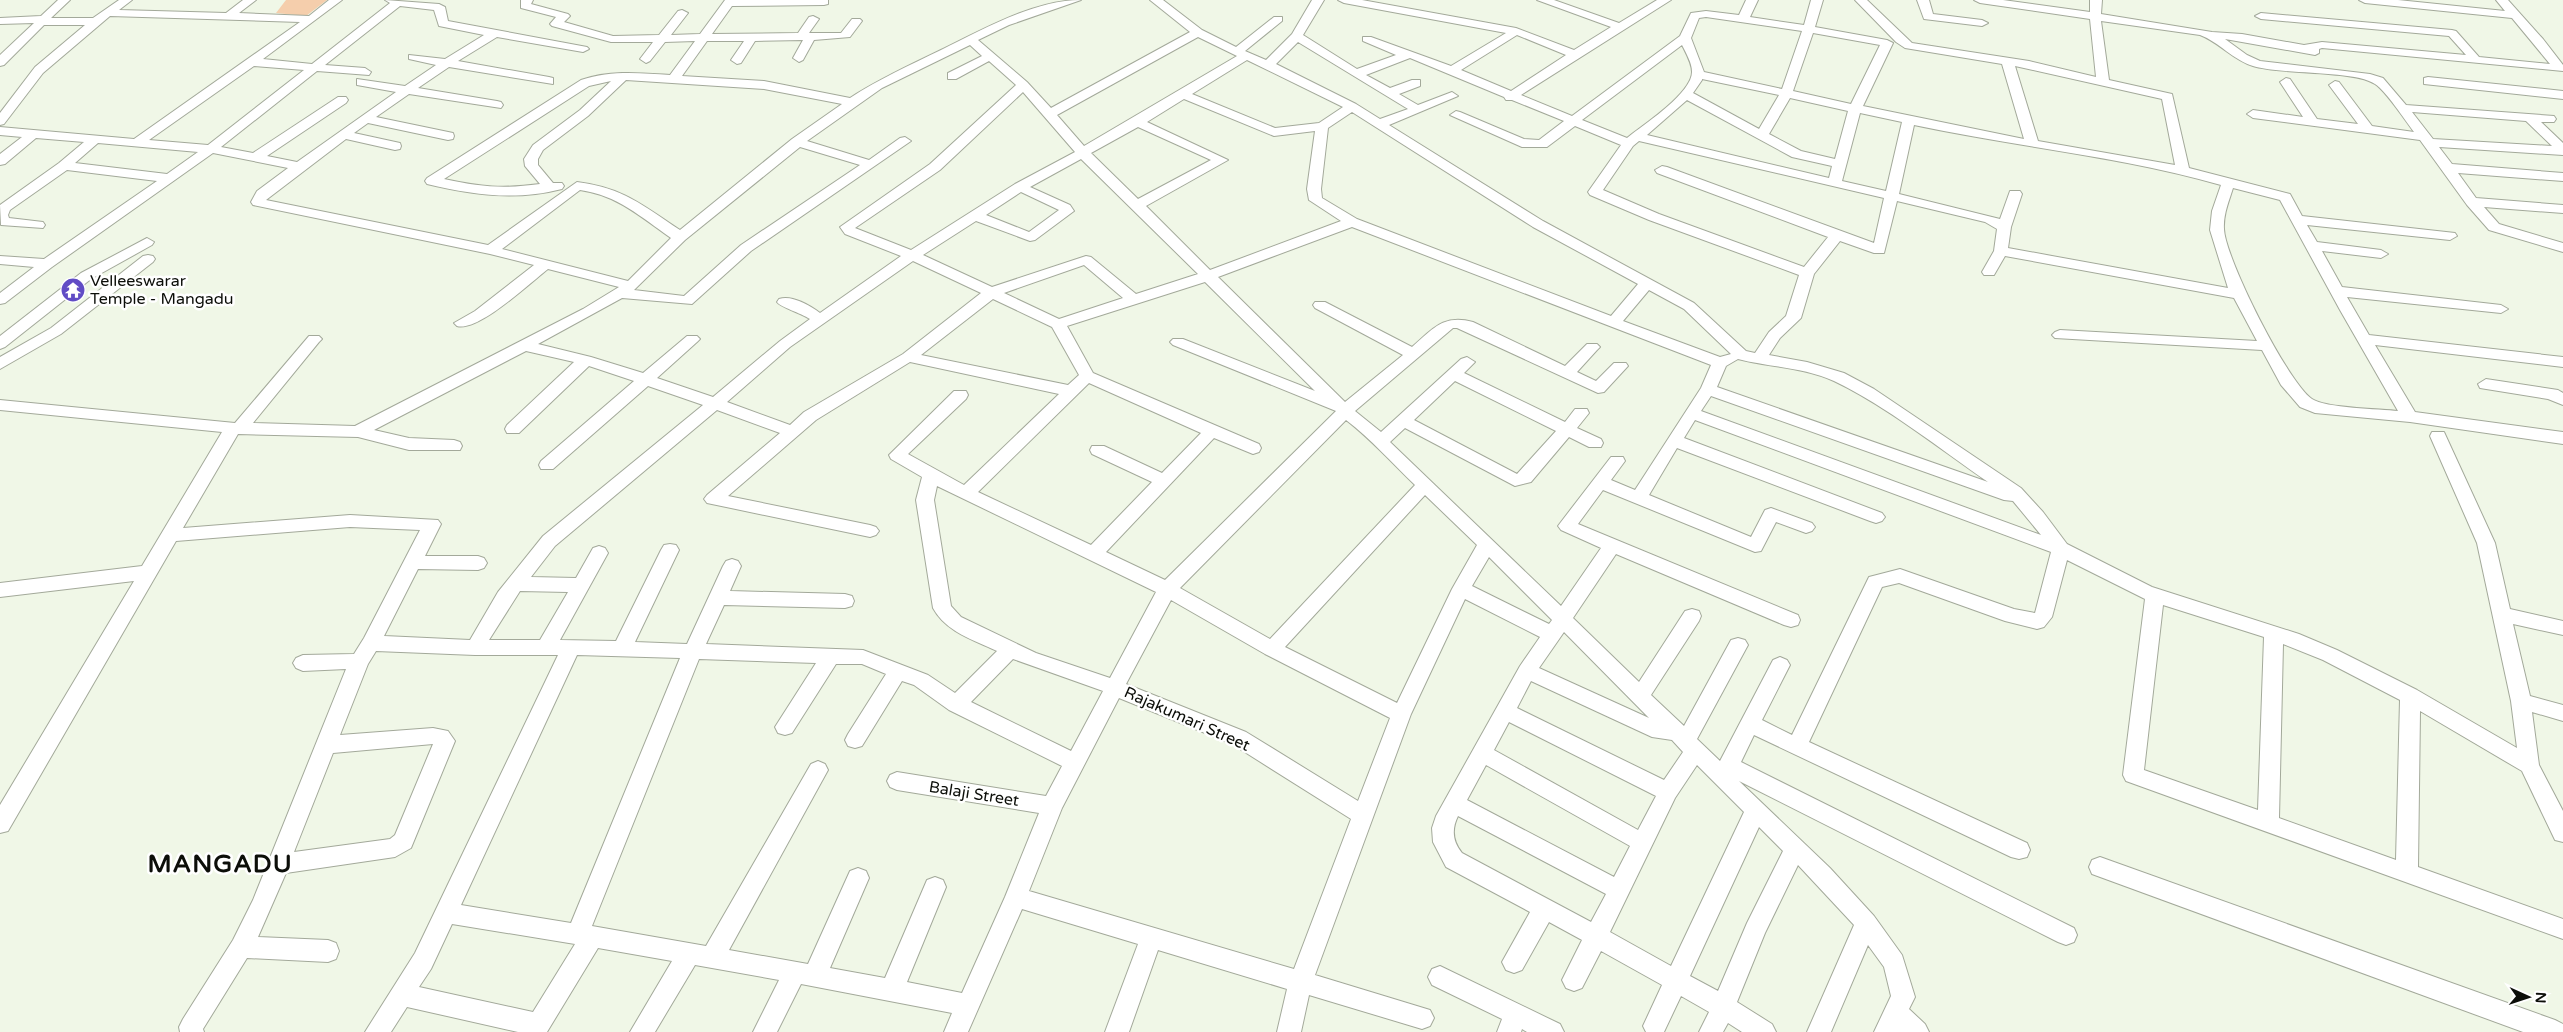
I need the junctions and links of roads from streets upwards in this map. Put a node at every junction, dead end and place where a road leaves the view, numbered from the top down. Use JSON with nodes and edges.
{"nodes":[{"id":1,"x":64,"y":0,"type":"edge"},
{"id":2,"x":126,"y":0,"type":"edge"},
{"id":3,"x":250,"y":0,"type":"edge"},
{"id":4,"x":336,"y":0,"type":"edge"},
{"id":5,"x":396,"y":0,"type":"edge"},
{"id":6,"x":527,"y":0,"type":"edge"},
{"id":7,"x":1075,"y":0,"type":"edge"},
{"id":8,"x":1156,"y":0,"type":"edge"},
{"id":9,"x":1318,"y":0,"type":"edge"},
{"id":10,"x":1344,"y":0,"type":"edge"},
{"id":11,"x":1414,"y":0,"type":"edge"},
{"id":12,"x":1543,"y":0,"type":"edge"},
{"id":13,"x":1665,"y":0,"type":"edge"},
{"id":14,"x":1752,"y":0,"type":"edge"},
{"id":15,"x":1817,"y":0,"type":"edge"},
{"id":16,"x":1861,"y":0,"type":"edge"},
{"id":17,"x":1923,"y":0,"type":"edge"},
{"id":18,"x":1980,"y":0,"type":"edge"},
{"id":19,"x":2096,"y":0,"type":"edge"},
{"id":20,"x":2365,"y":0,"type":"edge"},
{"id":21,"x":2502,"y":0,"type":"edge"},
{"id":22,"x":730,"y":2,"type":"edge"},
{"id":23,"x":824,"y":2,"type":"dead end"},
{"id":24,"x":2022,"y":3,"type":"edge"},
{"id":25,"x":202,"y":5,"type":"dead end"},
{"id":26,"x":1406,"y":10,"type":"junction"},
{"id":27,"x":108,"y":13,"type":"junction"},
{"id":28,"x":682,"y":13,"type":"dead end"},
{"id":29,"x":2516,"y":14,"type":"junction"},
{"id":30,"x":188,"y":15,"type":"junction"},
{"id":31,"x":229,"y":16,"type":"junction"},
{"id":32,"x":2261,"y":16,"type":"dead end"},
{"id":33,"x":2095,"y":18,"type":"junction"},
{"id":34,"x":312,"y":19,"type":"junction"},
{"id":35,"x":812,"y":19,"type":"dead end"},
{"id":36,"x":1278,"y":19,"type":"dead end"},
{"id":37,"x":1744,"y":19,"type":"junction"},
{"id":38,"x":0,"y":21,"type":"edge"},
{"id":39,"x":42,"y":21,"type":"junction"},
{"id":40,"x":96,"y":21,"type":"junction"},
{"id":41,"x":856,"y":21,"type":"dead end"},
{"id":42,"x":1982,"y":23,"type":"dead end"},
{"id":43,"x":557,"y":24,"type":"junction"},
{"id":44,"x":1620,"y":27,"type":"junction"},
{"id":45,"x":1809,"y":29,"type":"junction"},
{"id":46,"x":1516,"y":31,"type":"junction"},
{"id":47,"x":1198,"y":32,"type":"junction"},
{"id":48,"x":495,"y":33,"type":"junction"},
{"id":49,"x":2213,"y":35,"type":"junction"},
{"id":50,"x":1297,"y":36,"type":"junction"},
{"id":51,"x":806,"y":37,"type":"junction"},
{"id":52,"x":530,"y":38,"type":"junction"},
{"id":53,"x":663,"y":38,"type":"junction"},
{"id":54,"x":705,"y":38,"type":"junction"},
{"id":55,"x":752,"y":38,"type":"junction"},
{"id":56,"x":1685,"y":38,"type":"junction"},
{"id":57,"x":1367,"y":39,"type":"dead end"},
{"id":58,"x":971,"y":40,"type":"junction"},
{"id":59,"x":583,"y":49,"type":"dead end"},
{"id":60,"x":2303,"y":49,"type":"junction"},
{"id":61,"x":1242,"y":54,"type":"junction"},
{"id":62,"x":1575,"y":54,"type":"junction"},
{"id":63,"x":1405,"y":55,"type":"junction"},
{"id":64,"x":2332,"y":55,"type":"dead end"},
{"id":65,"x":990,"y":56,"type":"junction"},
{"id":66,"x":414,"y":57,"type":"dead end"},
{"id":67,"x":799,"y":58,"type":"dead end"},
{"id":68,"x":646,"y":59,"type":"dead end"},
{"id":69,"x":737,"y":60,"type":"dead end"},
{"id":70,"x":2476,"y":60,"type":"junction"},
{"id":71,"x":2007,"y":61,"type":"junction"},
{"id":72,"x":0,"y":62,"type":"edge"},
{"id":73,"x":252,"y":62,"type":"junction"},
{"id":74,"x":447,"y":64,"type":"junction"},
{"id":75,"x":1268,"y":64,"type":"junction"},
{"id":76,"x":2369,"y":66,"type":"dead end"},
{"id":77,"x":314,"y":67,"type":"junction"},
{"id":78,"x":2561,"y":71,"type":"edge"},
{"id":79,"x":1450,"y":72,"type":"junction"},
{"id":80,"x":1356,"y":74,"type":"junction"},
{"id":81,"x":1698,"y":74,"type":"junction"},
{"id":82,"x":624,"y":76,"type":"junction"},
{"id":83,"x":952,"y":76,"type":"dead end"},
{"id":84,"x":674,"y":79,"type":"junction"},
{"id":85,"x":548,"y":81,"type":"dead end"},
{"id":86,"x":2380,"y":81,"type":"junction"},
{"id":87,"x":2428,"y":81,"type":"dead end"},
{"id":88,"x":2103,"y":82,"type":"junction"},
{"id":89,"x":2286,"y":82,"type":"dead end"},
{"id":90,"x":1416,"y":83,"type":"dead end"},
{"id":91,"x":1023,"y":85,"type":"junction"},
{"id":92,"x":2335,"y":85,"type":"dead end"},
{"id":93,"x":409,"y":89,"type":"junction"},
{"id":94,"x":1389,"y":93,"type":"junction"},
{"id":95,"x":1182,"y":94,"type":"junction"},
{"id":96,"x":1686,"y":94,"type":"junction"},
{"id":97,"x":1786,"y":94,"type":"junction"},
{"id":98,"x":2563,"y":95,"type":"edge"},
{"id":99,"x":1452,"y":96,"type":"dead end"},
{"id":100,"x":1510,"y":97,"type":"junction"},
{"id":101,"x":342,"y":100,"type":"dead end"},
{"id":102,"x":850,"y":102,"type":"junction"},
{"id":103,"x":497,"y":105,"type":"dead end"},
{"id":104,"x":1352,"y":107,"type":"junction"},
{"id":105,"x":2402,"y":108,"type":"junction"},
{"id":106,"x":1417,"y":109,"type":"junction"},
{"id":107,"x":1855,"y":109,"type":"junction"},
{"id":108,"x":1050,"y":114,"type":"junction"},
{"id":109,"x":2253,"y":114,"type":"dead end"},
{"id":110,"x":1456,"y":116,"type":"dead end"},
{"id":111,"x":2530,"y":118,"type":"junction"},
{"id":112,"x":367,"y":119,"type":"junction"},
{"id":113,"x":2550,"y":119,"type":"dead end"},
{"id":114,"x":1909,"y":120,"type":"junction"},
{"id":115,"x":1138,"y":122,"type":"junction"},
{"id":116,"x":1574,"y":122,"type":"junction"},
{"id":117,"x":2313,"y":122,"type":"junction"},
{"id":118,"x":0,"y":123,"type":"edge"},
{"id":119,"x":1380,"y":124,"type":"junction"},
{"id":120,"x":1322,"y":126,"type":"junction"},
{"id":121,"x":2368,"y":129,"type":"junction"},
{"id":122,"x":33,"y":134,"type":"junction"},
{"id":123,"x":344,"y":134,"type":"junction"},
{"id":124,"x":448,"y":136,"type":"dead end"},
{"id":125,"x":1765,"y":138,"type":"junction"},
{"id":126,"x":94,"y":140,"type":"junction"},
{"id":127,"x":1633,"y":140,"type":"junction"},
{"id":128,"x":2427,"y":140,"type":"junction"},
{"id":129,"x":905,"y":141,"type":"dead end"},
{"id":130,"x":797,"y":142,"type":"junction"},
{"id":131,"x":135,"y":144,"type":"junction"},
{"id":132,"x":2032,"y":144,"type":"junction"},
{"id":133,"x":395,"y":146,"type":"dead end"},
{"id":134,"x":210,"y":149,"type":"junction"},
{"id":135,"x":2563,"y":151,"type":"edge"},
{"id":136,"x":1084,"y":153,"type":"junction"},
{"id":137,"x":255,"y":158,"type":"junction"},
{"id":138,"x":0,"y":161,"type":"edge"},
{"id":139,"x":869,"y":164,"type":"junction"},
{"id":140,"x":1840,"y":164,"type":"junction"},
{"id":141,"x":64,"y":166,"type":"junction"},
{"id":142,"x":299,"y":166,"type":"junction"},
{"id":143,"x":1759,"y":166,"type":"junction"},
{"id":144,"x":2448,"y":168,"type":"junction"},
{"id":145,"x":1662,"y":170,"type":"dead end"},
{"id":146,"x":2183,"y":170,"type":"junction"},
{"id":147,"x":2563,"y":177,"type":"edge"},
{"id":148,"x":169,"y":178,"type":"junction"},
{"id":149,"x":2228,"y":183,"type":"junction"},
{"id":150,"x":1834,"y":184,"type":"junction"},
{"id":151,"x":549,"y":186,"type":"junction"},
{"id":152,"x":577,"y":186,"type":"junction"},
{"id":153,"x":1020,"y":188,"type":"junction"},
{"id":154,"x":2015,"y":194,"type":"dead end"},
{"id":155,"x":1890,"y":196,"type":"junction"},
{"id":156,"x":2472,"y":202,"type":"junction"},
{"id":157,"x":1137,"y":204,"type":"junction"},
{"id":158,"x":2563,"y":209,"type":"edge"},
{"id":159,"x":977,"y":216,"type":"junction"},
{"id":160,"x":2298,"y":220,"type":"junction"},
{"id":161,"x":1352,"y":222,"type":"junction"},
{"id":162,"x":38,"y":225,"type":"dead end"},
{"id":163,"x":2004,"y":227,"type":"junction"},
{"id":164,"x":1837,"y":235,"type":"junction"},
{"id":165,"x":2450,"y":236,"type":"dead end"},
{"id":166,"x":680,"y":237,"type":"junction"},
{"id":167,"x":147,"y":242,"type":"dead end"},
{"id":168,"x":2312,"y":246,"type":"junction"},
{"id":169,"x":2563,"y":248,"type":"edge"},
{"id":170,"x":491,"y":250,"type":"junction"},
{"id":171,"x":2001,"y":251,"type":"junction"},
{"id":172,"x":2381,"y":254,"type":"dead end"},
{"id":173,"x":912,"y":255,"type":"junction"},
{"id":174,"x":148,"y":259,"type":"dead end"},
{"id":175,"x":0,"y":260,"type":"edge"},
{"id":176,"x":47,"y":264,"type":"junction"},
{"id":177,"x":545,"y":264,"type":"junction"},
{"id":178,"x":1989,"y":272,"type":"dead end"},
{"id":179,"x":1807,"y":273,"type":"junction"},
{"id":180,"x":1208,"y":276,"type":"junction"},
{"id":181,"x":1648,"y":282,"type":"junction"},
{"id":182,"x":625,"y":289,"type":"junction"},
{"id":183,"x":2337,"y":291,"type":"junction"},
{"id":184,"x":992,"y":292,"type":"junction"},
{"id":185,"x":2238,"y":294,"type":"junction"},
{"id":186,"x":0,"y":300,"type":"edge"},
{"id":187,"x":1134,"y":300,"type":"junction"},
{"id":188,"x":784,"y":302,"type":"dead end"},
{"id":189,"x":1320,"y":305,"type":"dead end"},
{"id":190,"x":2501,"y":310,"type":"dead end"},
{"id":191,"x":819,"y":319,"type":"junction"},
{"id":192,"x":462,"y":323,"type":"dead end"},
{"id":193,"x":1613,"y":323,"type":"junction"},
{"id":194,"x":1058,"y":324,"type":"junction"},
{"id":195,"x":2060,"y":335,"type":"dead end"},
{"id":196,"x":314,"y":338,"type":"dead end"},
{"id":197,"x":692,"y":339,"type":"dead end"},
{"id":198,"x":2364,"y":339,"type":"junction"},
{"id":199,"x":1178,"y":342,"type":"dead end"},
{"id":200,"x":0,"y":344,"type":"edge"},
{"id":201,"x":522,"y":345,"type":"junction"},
{"id":202,"x":2268,"y":346,"type":"junction"},
{"id":203,"x":1592,"y":347,"type":"dead end"},
{"id":204,"x":1413,"y":354,"type":"junction"},
{"id":205,"x":1741,"y":356,"type":"junction"},
{"id":206,"x":908,"y":357,"type":"junction"},
{"id":207,"x":586,"y":360,"type":"junction"},
{"id":208,"x":1758,"y":360,"type":"junction"},
{"id":209,"x":1467,"y":362,"type":"dead end"},
{"id":210,"x":2563,"y":362,"type":"edge"},
{"id":211,"x":1720,"y":363,"type":"junction"},
{"id":212,"x":0,"y":364,"type":"edge"},
{"id":213,"x":1620,"y":366,"type":"dead end"},
{"id":214,"x":1566,"y":374,"type":"junction"},
{"id":215,"x":1455,"y":375,"type":"junction"},
{"id":216,"x":1087,"y":376,"type":"junction"},
{"id":217,"x":645,"y":379,"type":"junction"},
{"id":218,"x":2486,"y":384,"type":"dead end"},
{"id":219,"x":1708,"y":389,"type":"junction"},
{"id":220,"x":1072,"y":391,"type":"junction"},
{"id":221,"x":960,"y":395,"type":"dead end"},
{"id":222,"x":2563,"y":400,"type":"edge"},
{"id":223,"x":715,"y":403,"type":"junction"},
{"id":224,"x":0,"y":405,"type":"edge"},
{"id":225,"x":1345,"y":411,"type":"junction"},
{"id":226,"x":1580,"y":413,"type":"dead end"},
{"id":227,"x":1690,"y":413,"type":"junction"},
{"id":228,"x":2410,"y":417,"type":"junction"},
{"id":229,"x":1402,"y":420,"type":"junction"},
{"id":230,"x":236,"y":428,"type":"junction"},
{"id":231,"x":513,"y":429,"type":"dead end"},
{"id":232,"x":1566,"y":430,"type":"junction"},
{"id":233,"x":791,"y":431,"type":"junction"},
{"id":234,"x":1212,"y":431,"type":"junction"},
{"id":235,"x":358,"y":432,"type":"junction"},
{"id":236,"x":2438,"y":436,"type":"dead end"},
{"id":237,"x":2563,"y":438,"type":"edge"},
{"id":238,"x":1674,"y":441,"type":"junction"},
{"id":239,"x":1380,"y":442,"type":"junction"},
{"id":240,"x":1595,"y":442,"type":"dead end"},
{"id":241,"x":454,"y":446,"type":"dead end"},
{"id":242,"x":1253,"y":448,"type":"dead end"},
{"id":243,"x":1098,"y":450,"type":"dead end"},
{"id":244,"x":1617,"y":461,"type":"dead end"},
{"id":245,"x":548,"y":465,"type":"dead end"},
{"id":246,"x":931,"y":474,"type":"junction"},
{"id":247,"x":1163,"y":480,"type":"junction"},
{"id":248,"x":1600,"y":482,"type":"junction"},
{"id":249,"x":1426,"y":484,"type":"junction"},
{"id":250,"x":966,"y":493,"type":"junction"},
{"id":251,"x":1639,"y":497,"type":"junction"},
{"id":252,"x":2024,"y":502,"type":"junction"},
{"id":253,"x":1876,"y":517,"type":"dead end"},
{"id":254,"x":1806,"y":527,"type":"dead end"},
{"id":255,"x":870,"y":531,"type":"dead end"},
{"id":256,"x":170,"y":535,"type":"junction"},
{"id":257,"x":1487,"y":544,"type":"junction"},
{"id":258,"x":1612,"y":546,"type":"junction"},
{"id":259,"x":2061,"y":549,"type":"junction"},
{"id":260,"x":670,"y":550,"type":"dead end"},
{"id":261,"x":599,"y":553,"type":"dead end"},
{"id":262,"x":1094,"y":553,"type":"junction"},
{"id":263,"x":413,"y":562,"type":"junction"},
{"id":264,"x":478,"y":563,"type":"dead end"},
{"id":265,"x":732,"y":566,"type":"dead end"},
{"id":266,"x":149,"y":572,"type":"junction"},
{"id":267,"x":515,"y":584,"type":"junction"},
{"id":268,"x":581,"y":585,"type":"junction"},
{"id":269,"x":1167,"y":589,"type":"junction"},
{"id":270,"x":1461,"y":589,"type":"junction"},
{"id":271,"x":0,"y":590,"type":"edge"},
{"id":272,"x":2155,"y":596,"type":"junction"},
{"id":273,"x":718,"y":598,"type":"junction"},
{"id":274,"x":845,"y":601,"type":"dead end"},
{"id":275,"x":2502,"y":614,"type":"junction"},
{"id":276,"x":1692,"y":616,"type":"dead end"},
{"id":277,"x":1791,"y":620,"type":"dead end"},
{"id":278,"x":1556,"y":625,"type":"junction"},
{"id":279,"x":2563,"y":628,"type":"edge"},
{"id":280,"x":2274,"y":633,"type":"junction"},
{"id":281,"x":371,"y":643,"type":"junction"},
{"id":282,"x":1738,"y":645,"type":"dead end"},
{"id":283,"x":546,"y":647,"type":"junction"},
{"id":284,"x":571,"y":647,"type":"junction"},
{"id":285,"x":475,"y":648,"type":"junction"},
{"id":286,"x":1011,"y":649,"type":"junction"},
{"id":287,"x":1272,"y":649,"type":"junction"},
{"id":288,"x":621,"y":650,"type":"junction"},
{"id":289,"x":693,"y":652,"type":"junction"},
{"id":290,"x":831,"y":655,"type":"junction"},
{"id":291,"x":359,"y":661,"type":"junction"},
{"id":292,"x":303,"y":663,"type":"dead end"},
{"id":293,"x":1780,"y":665,"type":"dead end"},
{"id":294,"x":898,"y":671,"type":"junction"},
{"id":295,"x":1527,"y":671,"type":"junction"},
{"id":296,"x":1113,"y":687,"type":"junction"},
{"id":297,"x":1640,"y":696,"type":"junction"},
{"id":298,"x":2410,"y":696,"type":"junction"},
{"id":299,"x":2521,"y":700,"type":"junction"},
{"id":300,"x":956,"y":704,"type":"junction"},
{"id":301,"x":1505,"y":711,"type":"junction"},
{"id":302,"x":2563,"y":713,"type":"edge"},
{"id":303,"x":1401,"y":714,"type":"junction"},
{"id":304,"x":1750,"y":724,"type":"junction"},
{"id":305,"x":786,"y":727,"type":"dead end"},
{"id":306,"x":855,"y":740,"type":"dead end"},
{"id":307,"x":1686,"y":741,"type":"junction"},
{"id":308,"x":325,"y":745,"type":"junction"},
{"id":309,"x":1796,"y":746,"type":"junction"},
{"id":310,"x":1482,"y":753,"type":"junction"},
{"id":311,"x":1075,"y":763,"type":"junction"},
{"id":312,"x":2529,"y":765,"type":"junction"},
{"id":313,"x":818,"y":770,"type":"dead end"},
{"id":314,"x":1725,"y":771,"type":"junction"},
{"id":315,"x":896,"y":781,"type":"dead end"},
{"id":316,"x":1668,"y":792,"type":"junction"},
{"id":317,"x":1454,"y":804,"type":"junction"},
{"id":318,"x":1052,"y":806,"type":"junction"},
{"id":319,"x":1756,"y":810,"type":"junction"},
{"id":320,"x":1363,"y":816,"type":"junction"},
{"id":321,"x":2268,"y":823,"type":"junction"},
{"id":322,"x":0,"y":824,"type":"edge"},
{"id":323,"x":2563,"y":833,"type":"edge"},
{"id":324,"x":1643,"y":842,"type":"junction"},
{"id":325,"x":1795,"y":848,"type":"junction"},
{"id":326,"x":2019,"y":850,"type":"dead end"},
{"id":327,"x":279,"y":864,"type":"junction"},
{"id":328,"x":2100,"y":867,"type":"dead end"},
{"id":329,"x":2407,"y":873,"type":"junction"},
{"id":330,"x":858,"y":878,"type":"dead end"},
{"id":331,"x":935,"y":887,"type":"dead end"},
{"id":332,"x":1619,"y":890,"type":"junction"},
{"id":333,"x":1016,"y":896,"type":"junction"},
{"id":334,"x":1545,"y":908,"type":"junction"},
{"id":335,"x":446,"y":913,"type":"junction"},
{"id":336,"x":1866,"y":922,"type":"junction"},
{"id":337,"x":2563,"y":929,"type":"edge"},
{"id":338,"x":585,"y":934,"type":"junction"},
{"id":339,"x":2066,"y":935,"type":"dead end"},
{"id":340,"x":1596,"y":936,"type":"junction"},
{"id":341,"x":1151,"y":938,"type":"junction"},
{"id":342,"x":241,"y":947,"type":"junction"},
{"id":343,"x":328,"y":951,"type":"dead end"},
{"id":344,"x":701,"y":955,"type":"junction"},
{"id":345,"x":1514,"y":962,"type":"dead end"},
{"id":346,"x":805,"y":974,"type":"junction"},
{"id":347,"x":1440,"y":977,"type":"dead end"},
{"id":348,"x":1301,"y":980,"type":"junction"},
{"id":349,"x":1574,"y":980,"type":"dead end"},
{"id":350,"x":1676,"y":980,"type":"junction"},
{"id":351,"x":892,"y":990,"type":"junction"},
{"id":352,"x":401,"y":994,"type":"junction"},
{"id":353,"x":967,"y":1005,"type":"junction"},
{"id":354,"x":1723,"y":1007,"type":"junction"},
{"id":355,"x":1422,"y":1018,"type":"dead end"},
{"id":356,"x":1513,"y":1022,"type":"edge"},
{"id":357,"x":1891,"y":1022,"type":"edge"},
{"id":358,"x":1655,"y":1026,"type":"dead end"},
{"id":359,"x":536,"y":1028,"type":"edge"},
{"id":360,"x":192,"y":1032,"type":"edge"},
{"id":361,"x":377,"y":1032,"type":"edge"},
{"id":362,"x":642,"y":1032,"type":"edge"},
{"id":363,"x":765,"y":1032,"type":"edge"},
{"id":364,"x":956,"y":1032,"type":"edge"},
{"id":365,"x":1117,"y":1032,"type":"edge"},
{"id":366,"x":1288,"y":1032,"type":"edge"},
{"id":367,"x":1552,"y":1032,"type":"edge"},
{"id":368,"x":1711,"y":1032,"type":"edge"},
{"id":369,"x":1764,"y":1032,"type":"edge"},
{"id":370,"x":1819,"y":1032,"type":"edge"},
{"id":371,"x":1917,"y":1032,"type":"edge"},
{"id":372,"x":2554,"y":1032,"type":"edge"}],
"edges":[{"from":1,"to":39,"type":"street"},
{"from":2,"to":27,"type":"street"},
{"from":3,"to":31,"type":"street"},
{"from":4,"to":34,"type":"street"},
{"from":5,"to":48,"type":"street"},
{"from":5,"to":77,"type":"street"},
{"from":6,"to":43,"type":"street"},
{"from":7,"to":58,"type":"street"},
{"from":8,"to":47,"type":"street"},
{"from":9,"to":50,"type":"street"},
{"from":10,"to":26,"type":"street"},
{"from":11,"to":26,"type":"street"},
{"from":12,"to":44,"type":"street"},
{"from":13,"to":44,"type":"street"},
{"from":14,"to":37,"type":"street"},
{"from":15,"to":45,"type":"street"},
{"from":16,"to":71,"type":"street"},
{"from":17,"to":42,"type":"street"},
{"from":18,"to":24,"type":"street"},
{"from":19,"to":33,"type":"street"},
{"from":20,"to":29,"type":"street"},
{"from":21,"to":29,"type":"street"},
{"from":22,"to":23,"type":"street"},
{"from":22,"to":54,"type":"street"},
{"from":24,"to":33,"type":"street"},
{"from":25,"to":30,"type":"street"},
{"from":26,"to":46,"type":"street"},
{"from":27,"to":30,"type":"street"},
{"from":27,"to":40,"type":"street"},
{"from":28,"to":53,"type":"street"},
{"from":29,"to":78,"type":"street"},
{"from":30,"to":31,"type":"street"},
{"from":31,"to":34,"type":"street"},
{"from":32,"to":70,"type":"street"},
{"from":33,"to":49,"type":"street"},
{"from":33,"to":88,"type":"street"},
{"from":34,"to":73,"type":"street"},
{"from":35,"to":51,"type":"street"},
{"from":36,"to":61,"type":"street"},
{"from":37,"to":45,"type":"street"},
{"from":37,"to":56,"type":"street"},
{"from":38,"to":39,"type":"street"},
{"from":39,"to":40,"type":"street"},
{"from":39,"to":72,"type":"street"},
{"from":40,"to":118,"type":"street"},
{"from":41,"to":51,"type":"street"},
{"from":43,"to":52,"type":"street"},
{"from":43,"to":53,"type":"street"},
{"from":44,"to":62,"type":"street"},
{"from":45,"to":97,"type":"street"},
{"from":45,"to":107,"type":"street"},
{"from":46,"to":62,"type":"street"},
{"from":46,"to":79,"type":"street"},
{"from":47,"to":61,"type":"street"},
{"from":47,"to":108,"type":"street"},
{"from":48,"to":52,"type":"street"},
{"from":48,"to":74,"type":"street"},
{"from":49,"to":60,"type":"street"},
{"from":49,"to":86,"type":"street"},
{"from":50,"to":75,"type":"street"},
{"from":50,"to":80,"type":"street"},
{"from":51,"to":55,"type":"street"},
{"from":51,"to":67,"type":"street"},
{"from":52,"to":59,"type":"street"},
{"from":53,"to":54,"type":"street"},
{"from":53,"to":68,"type":"street"},
{"from":54,"to":55,"type":"street"},
{"from":54,"to":84,"type":"street"},
{"from":55,"to":69,"type":"street"},
{"from":56,"to":81,"type":"street"},
{"from":56,"to":116,"type":"street"},
{"from":57,"to":63,"type":"street"},
{"from":58,"to":65,"type":"street"},
{"from":58,"to":102,"type":"street"},
{"from":60,"to":64,"type":"street"},
{"from":60,"to":70,"type":"street"},
{"from":61,"to":75,"type":"street"},
{"from":61,"to":95,"type":"street"},
{"from":62,"to":100,"type":"street"},
{"from":63,"to":79,"type":"street"},
{"from":63,"to":80,"type":"street"},
{"from":65,"to":83,"type":"street"},
{"from":65,"to":91,"type":"street"},
{"from":66,"to":74,"type":"street"},
{"from":70,"to":78,"type":"street"},
{"from":71,"to":88,"type":"street"},
{"from":71,"to":132,"type":"street"},
{"from":73,"to":77,"type":"street"},
{"from":73,"to":131,"type":"street"},
{"from":74,"to":85,"type":"street"},
{"from":74,"to":93,"type":"street"},
{"from":75,"to":104,"type":"street"},
{"from":76,"to":86,"type":"street"},
{"from":77,"to":93,"type":"street"},
{"from":77,"to":134,"type":"street"},
{"from":79,"to":100,"type":"street"},
{"from":80,"to":94,"type":"street"},
{"from":81,"to":96,"type":"street"},
{"from":81,"to":97,"type":"street"},
{"from":82,"to":84,"type":"street"},
{"from":82,"to":151,"type":"street"},
{"from":82,"to":151,"type":"street"},
{"from":84,"to":102,"type":"street"},
{"from":86,"to":105,"type":"street"},
{"from":87,"to":98,"type":"street"},
{"from":88,"to":146,"type":"street"},
{"from":89,"to":117,"type":"street"},
{"from":90,"to":94,"type":"street"},
{"from":91,"to":108,"type":"street"},
{"from":91,"to":173,"type":"street"},
{"from":92,"to":121,"type":"street"},
{"from":93,"to":103,"type":"street"},
{"from":93,"to":112,"type":"street"},
{"from":94,"to":106,"type":"street"},
{"from":95,"to":115,"type":"street"},
{"from":95,"to":120,"type":"street"},
{"from":96,"to":125,"type":"street"},
{"from":96,"to":127,"type":"street"},
{"from":97,"to":107,"type":"street"},
{"from":97,"to":125,"type":"street"},
{"from":99,"to":106,"type":"street"},
{"from":100,"to":116,"type":"street"},
{"from":101,"to":137,"type":"street"},
{"from":102,"to":130,"type":"street"},
{"from":104,"to":119,"type":"street"},
{"from":104,"to":120,"type":"street"},
{"from":105,"to":111,"type":"street"},
{"from":105,"to":128,"type":"street"},
{"from":106,"to":119,"type":"street"},
{"from":107,"to":114,"type":"street"},
{"from":107,"to":140,"type":"street"},
{"from":108,"to":136,"type":"street"},
{"from":109,"to":117,"type":"street"},
{"from":110,"to":116,"type":"street"},
{"from":111,"to":113,"type":"street"},
{"from":111,"to":135,"type":"street"},
{"from":112,"to":123,"type":"street"},
{"from":112,"to":124,"type":"street"},
{"from":114,"to":132,"type":"street"},
{"from":114,"to":155,"type":"street"},
{"from":115,"to":136,"type":"street"},
{"from":115,"to":157,"type":"street"},
{"from":116,"to":127,"type":"street"},
{"from":117,"to":121,"type":"street"},
{"from":118,"to":122,"type":"street"},
{"from":119,"to":181,"type":"street"},
{"from":120,"to":161,"type":"street"},
{"from":121,"to":128,"type":"street"},
{"from":122,"to":126,"type":"street"},
{"from":122,"to":138,"type":"street"},
{"from":123,"to":133,"type":"street"},
{"from":123,"to":142,"type":"street"},
{"from":125,"to":140,"type":"street"},
{"from":125,"to":143,"type":"street"},
{"from":126,"to":131,"type":"street"},
{"from":126,"to":141,"type":"street"},
{"from":127,"to":143,"type":"street"},
{"from":127,"to":179,"type":"street"},
{"from":128,"to":135,"type":"street"},
{"from":128,"to":144,"type":"street"},
{"from":129,"to":139,"type":"street"},
{"from":130,"to":139,"type":"street"},
{"from":130,"to":166,"type":"street"},
{"from":131,"to":134,"type":"street"},
{"from":132,"to":146,"type":"street"},
{"from":134,"to":137,"type":"street"},
{"from":134,"to":148,"type":"street"},
{"from":136,"to":153,"type":"street"},
{"from":136,"to":157,"type":"street"},
{"from":137,"to":142,"type":"street"},
{"from":139,"to":182,"type":"street"},
{"from":140,"to":150,"type":"street"},
{"from":141,"to":148,"type":"street"},
{"from":141,"to":162,"type":"street"},
{"from":142,"to":170,"type":"street"},
{"from":143,"to":150,"type":"street"},
{"from":144,"to":147,"type":"street"},
{"from":144,"to":156,"type":"street"},
{"from":145,"to":164,"type":"street"},
{"from":146,"to":149,"type":"street"},
{"from":148,"to":176,"type":"street"},
{"from":149,"to":160,"type":"street"},
{"from":149,"to":185,"type":"street"},
{"from":150,"to":155,"type":"street"},
{"from":151,"to":152,"type":"street"},
{"from":152,"to":166,"type":"street"},
{"from":152,"to":170,"type":"street"},
{"from":153,"to":159,"type":"street"},
{"from":153,"to":159,"type":"street"},
{"from":154,"to":163,"type":"street"},
{"from":155,"to":163,"type":"street"},
{"from":155,"to":164,"type":"street"},
{"from":156,"to":158,"type":"street"},
{"from":156,"to":169,"type":"street"},
{"from":157,"to":180,"type":"street"},
{"from":159,"to":173,"type":"street"},
{"from":160,"to":165,"type":"street"},
{"from":160,"to":168,"type":"street"},
{"from":161,"to":180,"type":"street"},
{"from":161,"to":193,"type":"street"},
{"from":163,"to":171,"type":"street"},
{"from":164,"to":179,"type":"street"},
{"from":166,"to":182,"type":"street"},
{"from":167,"to":200,"type":"street"},
{"from":168,"to":172,"type":"street"},
{"from":168,"to":183,"type":"street"},
{"from":170,"to":177,"type":"street"},
{"from":171,"to":178,"type":"street"},
{"from":171,"to":185,"type":"street"},
{"from":173,"to":184,"type":"street"},
{"from":173,"to":191,"type":"street"},
{"from":174,"to":212,"type":"street"},
{"from":175,"to":176,"type":"street"},
{"from":176,"to":186,"type":"street"},
{"from":177,"to":182,"type":"street"},
{"from":177,"to":192,"type":"street"},
{"from":179,"to":208,"type":"street"},
{"from":180,"to":187,"type":"street"},
{"from":180,"to":225,"type":"street"},
{"from":181,"to":193,"type":"street"},
{"from":181,"to":205,"type":"street"},
{"from":182,"to":201,"type":"street"},
{"from":183,"to":190,"type":"street"},
{"from":183,"to":198,"type":"street"},
{"from":184,"to":187,"type":"street"},
{"from":184,"to":194,"type":"street"},
{"from":184,"to":206,"type":"street"},
{"from":185,"to":202,"type":"street"},
{"from":187,"to":194,"type":"street"},
{"from":188,"to":191,"type":"street"},
{"from":189,"to":204,"type":"street"},
{"from":191,"to":223,"type":"street"},
{"from":193,"to":211,"type":"street"},
{"from":194,"to":216,"type":"street"},
{"from":195,"to":202,"type":"street"},
{"from":196,"to":230,"type":"street"},
{"from":197,"to":217,"type":"street"},
{"from":198,"to":210,"type":"street"},
{"from":198,"to":228,"type":"street"},
{"from":199,"to":225,"type":"street"},
{"from":201,"to":207,"type":"street"},
{"from":201,"to":235,"type":"street"},
{"from":202,"to":228,"type":"street"},
{"from":203,"to":214,"type":"street"},
{"from":204,"to":214,"type":"street"},
{"from":204,"to":225,"type":"street"},
{"from":205,"to":208,"type":"street"},
{"from":205,"to":211,"type":"street"},
{"from":206,"to":220,"type":"street"},
{"from":206,"to":233,"type":"street"},
{"from":207,"to":217,"type":"street"},
{"from":207,"to":231,"type":"street"},
{"from":208,"to":252,"type":"street"},
{"from":209,"to":215,"type":"street"},
{"from":211,"to":219,"type":"street"},
{"from":213,"to":214,"type":"street"},
{"from":215,"to":229,"type":"street"},
{"from":215,"to":232,"type":"street"},
{"from":216,"to":220,"type":"street"},
{"from":216,"to":234,"type":"street"},
{"from":217,"to":223,"type":"street"},
{"from":217,"to":245,"type":"street"},
{"from":218,"to":222,"type":"street"},
{"from":219,"to":227,"type":"street"},
{"from":219,"to":252,"type":"street"},
{"from":220,"to":250,"type":"street"},
{"from":221,"to":246,"type":"street"},
{"from":223,"to":233,"type":"street"},
{"from":223,"to":267,"type":"street"},
{"from":224,"to":230,"type":"street"},
{"from":225,"to":239,"type":"street"},
{"from":225,"to":269,"type":"street"},
{"from":226,"to":232,"type":"street"},
{"from":227,"to":238,"type":"street"},
{"from":227,"to":259,"type":"street"},
{"from":228,"to":237,"type":"street"},
{"from":229,"to":232,"type":"street"},
{"from":229,"to":239,"type":"street"},
{"from":230,"to":235,"type":"street"},
{"from":230,"to":256,"type":"street"},
{"from":232,"to":240,"type":"street"},
{"from":233,"to":255,"type":"street"},
{"from":234,"to":242,"type":"street"},
{"from":234,"to":247,"type":"street"},
{"from":235,"to":241,"type":"street"},
{"from":236,"to":275,"type":"street"},
{"from":238,"to":251,"type":"street"},
{"from":238,"to":253,"type":"street"},
{"from":239,"to":249,"type":"street"},
{"from":243,"to":247,"type":"street"},
{"from":244,"to":248,"type":"street"},
{"from":246,"to":250,"type":"street"},
{"from":246,"to":286,"type":"street","name":"Rajakumari Street"},
{"from":247,"to":262,"type":"street"},
{"from":248,"to":251,"type":"street"},
{"from":248,"to":258,"type":"street"},
{"from":249,"to":257,"type":"street"},
{"from":249,"to":287,"type":"street"},
{"from":250,"to":262,"type":"street"},
{"from":251,"to":254,"type":"street"},
{"from":252,"to":259,"type":"street"},
{"from":256,"to":263,"type":"street"},
{"from":256,"to":266,"type":"street"},
{"from":257,"to":270,"type":"street"},
{"from":257,"to":278,"type":"street"},
{"from":258,"to":277,"type":"street"},
{"from":258,"to":278,"type":"street"},
{"from":259,"to":272,"type":"street"},
{"from":259,"to":309,"type":"street"},
{"from":260,"to":288,"type":"street"},
{"from":261,"to":268,"type":"street"},
{"from":262,"to":269,"type":"street"},
{"from":263,"to":264,"type":"street"},
{"from":263,"to":281,"type":"street"},
{"from":265,"to":273,"type":"street"},
{"from":266,"to":271,"type":"street"},
{"from":266,"to":322,"type":"street"},
{"from":267,"to":268,"type":"street"},
{"from":267,"to":285,"type":"street"},
{"from":268,"to":283,"type":"street"},
{"from":269,"to":287,"type":"street"},
{"from":269,"to":296,"type":"street"},
{"from":270,"to":278,"type":"street"},
{"from":270,"to":303,"type":"street"},
{"from":272,"to":280,"type":"street"},
{"from":272,"to":321,"type":"street"},
{"from":273,"to":274,"type":"street"},
{"from":273,"to":289,"type":"street"},
{"from":275,"to":279,"type":"street"},
{"from":275,"to":299,"type":"street"},
{"from":276,"to":297,"type":"street"},
{"from":278,"to":295,"type":"street"},
{"from":278,"to":297,"type":"street"},
{"from":280,"to":298,"type":"street"},
{"from":280,"to":321,"type":"street"},
{"from":281,"to":285,"type":"street"},
{"from":281,"to":291,"type":"street"},
{"from":282,"to":307,"type":"street"},
{"from":283,"to":284,"type":"street"},
{"from":283,"to":285,"type":"street"},
{"from":284,"to":288,"type":"street"},
{"from":284,"to":335,"type":"street"},
{"from":286,"to":296,"type":"street","name":"Rajakumari Street"},
{"from":286,"to":300,"type":"street"},
{"from":287,"to":303,"type":"street"},
{"from":288,"to":289,"type":"street"},
{"from":289,"to":290,"type":"street"},
{"from":289,"to":338,"type":"street"},
{"from":290,"to":294,"type":"street"},
{"from":290,"to":305,"type":"street"},
{"from":291,"to":292,"type":"street"},
{"from":291,"to":308,"type":"street"},
{"from":293,"to":304,"type":"street"},
{"from":294,"to":300,"type":"street"},
{"from":294,"to":306,"type":"street"},
{"from":295,"to":301,"type":"street"},
{"from":295,"to":307,"type":"street"},
{"from":296,"to":311,"type":"street"},
{"from":296,"to":320,"type":"street","name":"Rajakumari Street"},
{"from":297,"to":307,"type":"street"},
{"from":298,"to":312,"type":"street"},
{"from":298,"to":329,"type":"street"},
{"from":299,"to":302,"type":"street"},
{"from":299,"to":312,"type":"street"},
{"from":300,"to":311,"type":"street"},
{"from":301,"to":310,"type":"street"},
{"from":301,"to":316,"type":"street"},
{"from":303,"to":320,"type":"street"},
{"from":304,"to":309,"type":"street"},
{"from":304,"to":314,"type":"street"},
{"from":307,"to":314,"type":"street"},
{"from":307,"to":316,"type":"street"},
{"from":308,"to":327,"type":"street"},
{"from":308,"to":327,"type":"street"},
{"from":309,"to":326,"type":"street"},
{"from":310,"to":317,"type":"street"},
{"from":310,"to":324,"type":"street"},
{"from":311,"to":318,"type":"street"},
{"from":312,"to":323,"type":"street"},
{"from":313,"to":344,"type":"street"},
{"from":314,"to":319,"type":"street"},
{"from":314,"to":339,"type":"street"},
{"from":315,"to":318,"type":"street","name":"Balaji Street"},
{"from":316,"to":324,"type":"street"},
{"from":317,"to":332,"type":"street"},
{"from":317,"to":334,"type":"street"},
{"from":318,"to":333,"type":"street"},
{"from":319,"to":325,"type":"street"},
{"from":319,"to":350,"type":"street"},
{"from":320,"to":348,"type":"street"},
{"from":321,"to":329,"type":"street"},
{"from":324,"to":332,"type":"street"},
{"from":325,"to":336,"type":"street"},
{"from":325,"to":354,"type":"street"},
{"from":327,"to":342,"type":"street"},
{"from":328,"to":372,"type":"street"},
{"from":329,"to":337,"type":"street"},
{"from":330,"to":346,"type":"street"},
{"from":331,"to":351,"type":"street"},
{"from":332,"to":340,"type":"street"},
{"from":333,"to":341,"type":"street"},
{"from":333,"to":353,"type":"street"},
{"from":334,"to":340,"type":"street"},
{"from":334,"to":345,"type":"street"},
{"from":335,"to":338,"type":"street"},
{"from":335,"to":352,"type":"street"},
{"from":336,"to":357,"type":"street"},
{"from":336,"to":370,"type":"street"},
{"from":338,"to":344,"type":"street"},
{"from":338,"to":359,"type":"street"},
{"from":340,"to":349,"type":"street"},
{"from":340,"to":350,"type":"street"},
{"from":341,"to":348,"type":"street"},
{"from":341,"to":365,"type":"street"},
{"from":342,"to":343,"type":"street"},
{"from":342,"to":360,"type":"street"},
{"from":344,"to":346,"type":"street"},
{"from":344,"to":362,"type":"street"},
{"from":346,"to":351,"type":"street"},
{"from":346,"to":363,"type":"street"},
{"from":347,"to":356,"type":"street"},
{"from":348,"to":355,"type":"street"},
{"from":348,"to":366,"type":"street"},
{"from":350,"to":354,"type":"street"},
{"from":350,"to":358,"type":"street"},
{"from":351,"to":353,"type":"street"},
{"from":352,"to":359,"type":"street"},
{"from":352,"to":361,"type":"street"},
{"from":353,"to":364,"type":"street"},
{"from":354,"to":368,"type":"street"},
{"from":354,"to":369,"type":"street"},
{"from":356,"to":367,"type":"street"},
{"from":357,"to":371,"type":"street"}]}
